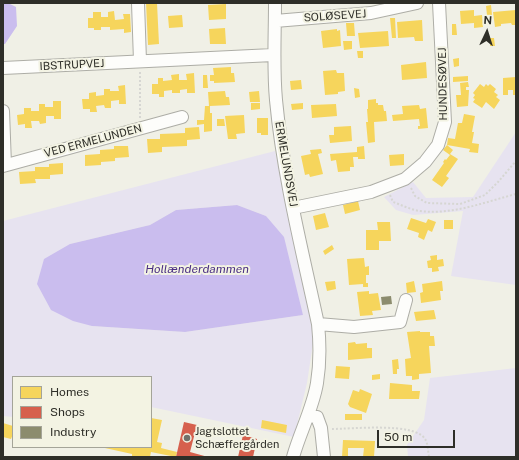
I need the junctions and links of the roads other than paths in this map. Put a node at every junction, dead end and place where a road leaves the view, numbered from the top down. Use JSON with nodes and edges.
{"nodes":[{"id":1,"x":138,"y":3,"type":"edge"},
{"id":2,"x":275,"y":3,"type":"edge"},
{"id":3,"x":418,"y":3,"type":"edge"},
{"id":4,"x":439,"y":3,"type":"edge"},
{"id":5,"x":275,"y":21,"type":"junction"},
{"id":6,"x":273,"y":55,"type":"junction"},
{"id":7,"x":140,"y":61,"type":"junction"},
{"id":8,"x":3,"y":68,"type":"edge"},
{"id":9,"x":3,"y":111,"type":"edge"},
{"id":10,"x":182,"y":117,"type":"dead end"},
{"id":11,"x":4,"y":165,"type":"edge"},
{"id":12,"x":293,"y":208,"type":"junction"},
{"id":13,"x":406,"y":300,"type":"dead end"},
{"id":14,"x":318,"y":324,"type":"junction"},
{"id":15,"x":308,"y":416,"type":"junction"},
{"id":16,"x":293,"y":457,"type":"edge"},
{"id":17,"x":324,"y":457,"type":"edge"}],
"edges":[{"from":1,"to":7,"type":"street"},
{"from":2,"to":5,"type":"street","name":"ERMELUNDSVEJ"},
{"from":3,"to":5,"type":"street","name":"SOLØSEVEJ"},
{"from":4,"to":12,"type":"street","name":"HUNDESØVEJ"},
{"from":5,"to":6,"type":"street","name":"ERMELUNDSVEJ"},
{"from":6,"to":7,"type":"street","name":"IBSTRUPVEJ"},
{"from":6,"to":12,"type":"street","name":"ERMELUNDSVEJ"},
{"from":7,"to":8,"type":"street","name":"IBSTRUPVEJ"},
{"from":9,"to":11,"type":"street","name":"VED ERMELUNDEN"},
{"from":10,"to":11,"type":"street","name":"VED ERMELUNDEN"},
{"from":12,"to":14,"type":"street","name":"ERMELUNDSVEJ"},
{"from":13,"to":14,"type":"street"},
{"from":14,"to":15,"type":"street","name":"ERMELUNDSVEJ"},
{"from":15,"to":16,"type":"street","name":"ERMELUNDSVEJ"},
{"from":15,"to":17,"type":"street"}]}
